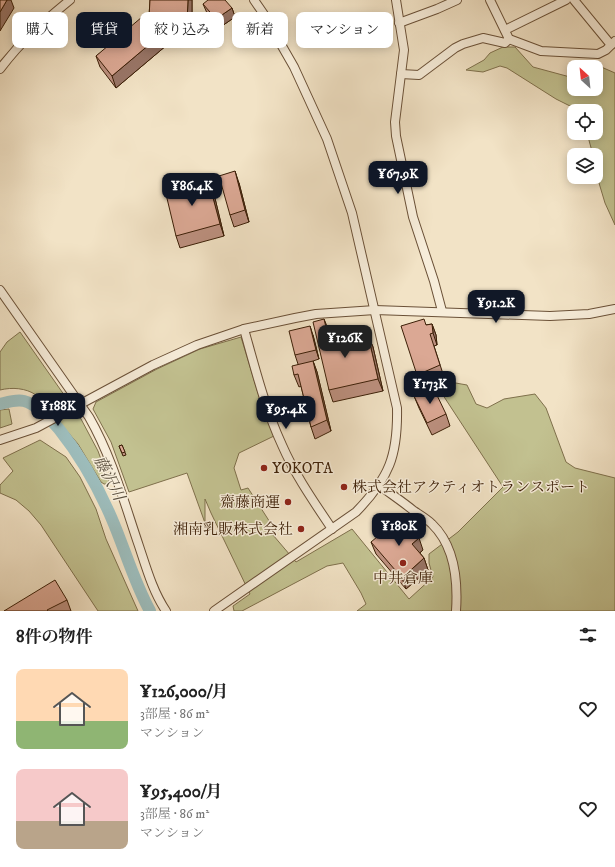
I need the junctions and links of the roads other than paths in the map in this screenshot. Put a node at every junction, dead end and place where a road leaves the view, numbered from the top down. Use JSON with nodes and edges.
{"nodes":[{"id":1,"x":70,"y":0,"type":"edge"},
{"id":2,"x":254,"y":0,"type":"edge"},
{"id":3,"x":396,"y":0,"type":"edge"},
{"id":4,"x":457,"y":0,"type":"edge"},
{"id":5,"x":490,"y":0,"type":"edge"},
{"id":6,"x":566,"y":0,"type":"edge"},
{"id":7,"x":574,"y":0,"type":"edge"},
{"id":8,"x":399,"y":23,"type":"junction"},
{"id":9,"x":505,"y":30,"type":"junction"},
{"id":10,"x":509,"y":39,"type":"junction"},
{"id":11,"x":613,"y":43,"type":"edge"},
{"id":12,"x":0,"y":69,"type":"edge"},
{"id":13,"x":401,"y":74,"type":"junction"},
{"id":14,"x":0,"y":290,"type":"edge"},
{"id":15,"x":615,"y":308,"type":"edge"},
{"id":16,"x":375,"y":310,"type":"junction"},
{"id":17,"x":442,"y":311,"type":"junction"},
{"id":18,"x":244,"y":329,"type":"junction"},
{"id":19,"x":80,"y":405,"type":"junction"},
{"id":20,"x":0,"y":440,"type":"edge"},
{"id":21,"x":379,"y":485,"type":"junction"},
{"id":22,"x":332,"y":529,"type":"junction"},
{"id":23,"x":166,"y":611,"type":"edge"},
{"id":24,"x":214,"y":611,"type":"edge"},
{"id":25,"x":456,"y":611,"type":"edge"}],
"edges":[{"from":1,"to":12,"type":"street"},
{"from":2,"to":16,"type":"street"},
{"from":3,"to":8,"type":"street"},
{"from":4,"to":8,"type":"street"},
{"from":5,"to":9,"type":"street"},
{"from":6,"to":9,"type":"street"},
{"from":7,"to":11,"type":"street"},
{"from":8,"to":13,"type":"street"},
{"from":9,"to":10,"type":"street"},
{"from":10,"to":11,"type":"street"},
{"from":10,"to":13,"type":"street"},
{"from":13,"to":17,"type":"street"},
{"from":14,"to":19,"type":"street"},
{"from":15,"to":17,"type":"street"},
{"from":16,"to":17,"type":"street"},
{"from":16,"to":18,"type":"street"},
{"from":16,"to":21,"type":"street"},
{"from":18,"to":19,"type":"street"},
{"from":18,"to":22,"type":"street"},
{"from":19,"to":20,"type":"street"},
{"from":19,"to":23,"type":"street"},
{"from":21,"to":22,"type":"street"},
{"from":21,"to":25,"type":"street"},
{"from":22,"to":24,"type":"street"}]}
